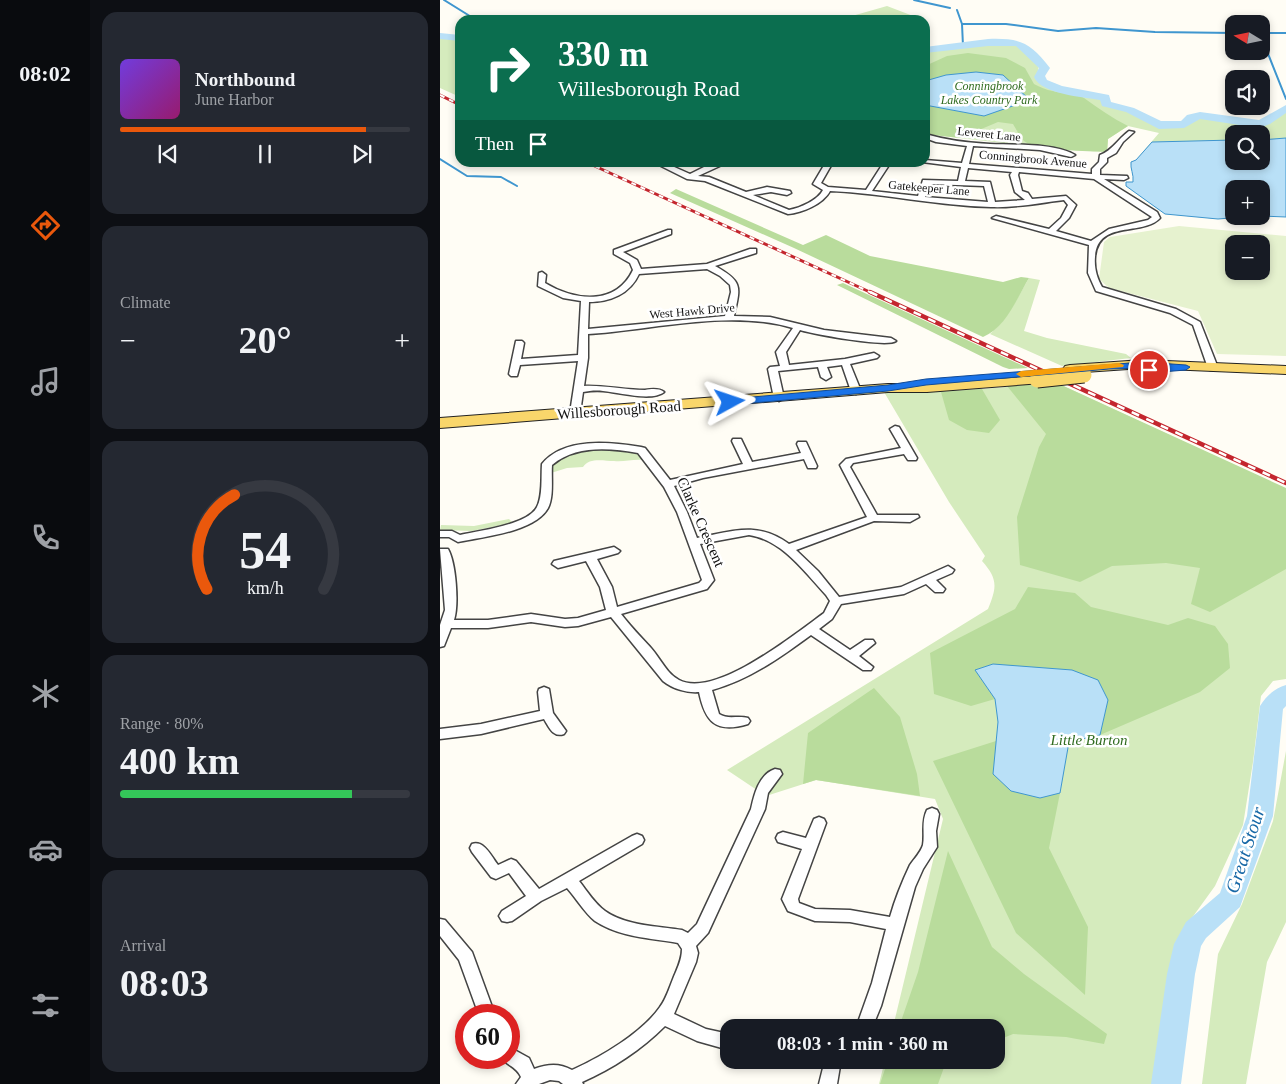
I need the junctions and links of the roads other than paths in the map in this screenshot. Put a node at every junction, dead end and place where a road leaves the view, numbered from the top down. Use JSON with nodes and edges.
{"nodes":[{"id":1,"x":1131,"y":132,"type":"dead end"},
{"id":2,"x":930,"y":138,"type":"edge"},
{"id":3,"x":971,"y":144,"type":"junction"},
{"id":4,"x":1030,"y":149,"type":"junction"},
{"id":5,"x":1071,"y":155,"type":"dead end"},
{"id":6,"x":930,"y":162,"type":"edge"},
{"id":7,"x":963,"y":165,"type":"junction"},
{"id":8,"x":667,"y":167,"type":"edge"},
{"id":9,"x":712,"y":167,"type":"edge"},
{"id":10,"x":827,"y":167,"type":"edge"},
{"id":11,"x":885,"y":167,"type":"edge"},
{"id":12,"x":1020,"y":171,"type":"junction"},
{"id":13,"x":1096,"y":176,"type":"junction"},
{"id":14,"x":690,"y":177,"type":"junction"},
{"id":15,"x":1124,"y":178,"type":"dead end"},
{"id":16,"x":961,"y":182,"type":"junction"},
{"id":17,"x":827,"y":189,"type":"junction"},
{"id":18,"x":868,"y":192,"type":"junction"},
{"id":19,"x":787,"y":193,"type":"dead end"},
{"id":20,"x":746,"y":195,"type":"junction"},
{"id":21,"x":921,"y":199,"type":"junction"},
{"id":22,"x":1030,"y":202,"type":"junction"},
{"id":23,"x":992,"y":205,"type":"junction"},
{"id":24,"x":996,"y":218,"type":"dead end"},
{"id":25,"x":1051,"y":231,"type":"junction"},
{"id":26,"x":668,"y":232,"type":"dead end"},
{"id":27,"x":1093,"y":244,"type":"junction"},
{"id":28,"x":753,"y":252,"type":"dead end"},
{"id":29,"x":708,"y":266,"type":"junction"},
{"id":30,"x":637,"y":272,"type":"junction"},
{"id":31,"x":542,"y":275,"type":"dead end"},
{"id":32,"x":585,"y":301,"type":"junction"},
{"id":33,"x":730,"y":318,"type":"junction"},
{"id":34,"x":798,"y":326,"type":"junction"},
{"id":35,"x":584,"y":332,"type":"junction"},
{"id":36,"x":891,"y":341,"type":"dead end"},
{"id":37,"x":519,"y":343,"type":"dead end"},
{"id":38,"x":874,"y":356,"type":"dead end"},
{"id":39,"x":583,"y":358,"type":"junction"},
{"id":40,"x":516,"y":362,"type":"junction"},
{"id":41,"x":846,"y":362,"type":"junction"},
{"id":42,"x":822,"y":364,"type":"junction"},
{"id":43,"x":785,"y":367,"type":"junction"},
{"id":44,"x":1186,"y":367,"type":"junction"},
{"id":45,"x":1213,"y":368,"type":"junction"},
{"id":46,"x":1286,"y":370,"type":"edge"},
{"id":47,"x":514,"y":374,"type":"dead end"},
{"id":48,"x":826,"y":376,"type":"dead end"},
{"id":49,"x":1032,"y":377,"type":"junction"},
{"id":50,"x":579,"y":389,"type":"junction"},
{"id":51,"x":856,"y":391,"type":"junction"},
{"id":52,"x":658,"y":392,"type":"dead end"},
{"id":53,"x":779,"y":398,"type":"junction"},
{"id":54,"x":575,"y":413,"type":"junction"},
{"id":55,"x":440,"y":423,"type":"edge"},
{"id":56,"x":894,"y":429,"type":"dead end"},
{"id":57,"x":737,"y":440,"type":"dead end"},
{"id":58,"x":802,"y":444,"type":"dead end"},
{"id":59,"x":808,"y":455,"type":"junction"},
{"id":60,"x":749,"y":466,"type":"junction"},
{"id":61,"x":812,"y":466,"type":"dead end"},
{"id":62,"x":668,"y":484,"type":"junction"},
{"id":63,"x":914,"y":516,"type":"dead end"},
{"id":64,"x":873,"y":518,"type":"junction"},
{"id":65,"x":440,"y":534,"type":"edge"},
{"id":66,"x":458,"y":539,"type":"junction"},
{"id":67,"x":693,"y":542,"type":"junction"},
{"id":68,"x":787,"y":549,"type":"junction"},
{"id":69,"x":442,"y":551,"type":"edge"},
{"id":70,"x":614,"y":551,"type":"dead end"},
{"id":71,"x":590,"y":557,"type":"junction"},
{"id":72,"x":558,"y":564,"type":"dead end"},
{"id":73,"x":948,"y":570,"type":"dead end"},
{"id":74,"x":927,"y":580,"type":"junction"},
{"id":75,"x":939,"y":589,"type":"dead end"},
{"id":76,"x":445,"y":599,"type":"edge"},
{"id":77,"x":836,"y":601,"type":"junction"},
{"id":78,"x":613,"y":611,"type":"junction"},
{"id":79,"x":447,"y":624,"type":"junction"},
{"id":80,"x":810,"y":629,"type":"junction"},
{"id":81,"x":440,"y":643,"type":"edge"},
{"id":82,"x":869,"y":643,"type":"dead end"},
{"id":83,"x":851,"y":654,"type":"junction"},
{"id":84,"x":867,"y":667,"type":"dead end"},
{"id":85,"x":705,"y":688,"type":"junction"},
{"id":86,"x":544,"y":692,"type":"dead end"},
{"id":87,"x":547,"y":714,"type":"junction"},
{"id":88,"x":743,"y":721,"type":"dead end"},
{"id":89,"x":559,"y":731,"type":"dead end"},
{"id":90,"x":440,"y":734,"type":"edge"},
{"id":91,"x":775,"y":774,"type":"dead end"},
{"id":92,"x":932,"y":814,"type":"dead end"},
{"id":93,"x":819,"y":823,"type":"dead end"},
{"id":94,"x":782,"y":838,"type":"dead end"},
{"id":95,"x":636,"y":840,"type":"dead end"},
{"id":96,"x":810,"y":846,"type":"junction"},
{"id":97,"x":477,"y":848,"type":"dead end"},
{"id":98,"x":568,"y":880,"type":"junction"},
{"id":99,"x":536,"y":897,"type":"junction"},
{"id":100,"x":507,"y":916,"type":"dead end"},
{"id":101,"x":895,"y":924,"type":"junction"},
{"id":102,"x":442,"y":930,"type":"edge"},
{"id":103,"x":689,"y":943,"type":"junction"},
{"id":104,"x":483,"y":1004,"type":"edge"},
{"id":105,"x":663,"y":1016,"type":"junction"},
{"id":106,"x":867,"y":1019,"type":"edge"},
{"id":107,"x":720,"y":1041,"type":"edge"},
{"id":108,"x":520,"y":1062,"type":"edge"},
{"id":109,"x":831,"y":1069,"type":"edge"},
{"id":110,"x":528,"y":1081,"type":"edge"},
{"id":111,"x":572,"y":1082,"type":"edge"},
{"id":112,"x":828,"y":1084,"type":"edge"}],
"edges":[{"from":1,"to":13,"type":"street"},
{"from":2,"to":3,"type":"street","name":"Leveret Lane"},
{"from":3,"to":4,"type":"street","name":"Leveret Lane"},
{"from":3,"to":7,"type":"street"},
{"from":4,"to":5,"type":"street"},
{"from":4,"to":12,"type":"street","name":"Leveret Lane"},
{"from":6,"to":7,"type":"street","name":"Conningbrook Avenue"},
{"from":7,"to":12,"type":"street","name":"Conningbrook Avenue"},
{"from":7,"to":16,"type":"street"},
{"from":8,"to":14,"type":"street"},
{"from":9,"to":14,"type":"street"},
{"from":10,"to":17,"type":"street"},
{"from":11,"to":18,"type":"street"},
{"from":12,"to":13,"type":"street","name":"Conningbrook Avenue"},
{"from":12,"to":22,"type":"street"},
{"from":13,"to":15,"type":"street"},
{"from":13,"to":27,"type":"street","name":"Conningbrook Avenue"},
{"from":14,"to":20,"type":"street"},
{"from":16,"to":21,"type":"street"},
{"from":16,"to":23,"type":"street"},
{"from":17,"to":18,"type":"street","name":"Gatekeeper Lane"},
{"from":17,"to":20,"type":"street"},
{"from":18,"to":21,"type":"street","name":"Gatekeeper Lane"},
{"from":19,"to":20,"type":"street"},
{"from":21,"to":23,"type":"street","name":"Gatekeeper Lane"},
{"from":22,"to":23,"type":"street","name":"Gatekeeper Lane"},
{"from":22,"to":25,"type":"street","name":"Gatekeeper Lane"},
{"from":24,"to":25,"type":"street"},
{"from":25,"to":27,"type":"street"},
{"from":26,"to":30,"type":"street"},
{"from":27,"to":45,"type":"street"},
{"from":28,"to":29,"type":"street"},
{"from":29,"to":30,"type":"street"},
{"from":29,"to":33,"type":"street"},
{"from":30,"to":32,"type":"street"},
{"from":31,"to":32,"type":"street"},
{"from":32,"to":35,"type":"street"},
{"from":33,"to":34,"type":"street","name":"West Hawk Drive"},
{"from":33,"to":35,"type":"street","name":"West Hawk Drive"},
{"from":34,"to":36,"type":"street","name":"West Hawk Drive"},
{"from":34,"to":43,"type":"street"},
{"from":35,"to":39,"type":"street"},
{"from":37,"to":40,"type":"street"},
{"from":38,"to":41,"type":"street"},
{"from":39,"to":40,"type":"street"},
{"from":39,"to":50,"type":"street"},
{"from":40,"to":47,"type":"street"},
{"from":41,"to":42,"type":"street"},
{"from":41,"to":51,"type":"street"},
{"from":42,"to":43,"type":"street"},
{"from":42,"to":48,"type":"street"},
{"from":43,"to":53,"type":"street"},
{"from":44,"to":45,"type":"main road","name":"Willesborough Road"},
{"from":44,"to":49,"type":"main road","name":"Willesborough Road","bridge":true},
{"from":44,"to":49,"type":"main road","name":"Willesborough Road"},
{"from":45,"to":46,"type":"main road","name":"Willesborough Road"},
{"from":49,"to":51,"type":"main road","name":"Willesborough Road"},
{"from":50,"to":52,"type":"street"},
{"from":50,"to":54,"type":"street"},
{"from":51,"to":53,"type":"main road","name":"Willesborough Road"},
{"from":53,"to":54,"type":"main road","name":"Willesborough Road"},
{"from":54,"to":55,"type":"main road","name":"Willesborough Road"},
{"from":56,"to":64,"type":"street"},
{"from":57,"to":60,"type":"street"},
{"from":58,"to":59,"type":"street"},
{"from":59,"to":60,"type":"street"},
{"from":59,"to":61,"type":"street"},
{"from":60,"to":62,"type":"street"},
{"from":62,"to":66,"type":"street","name":"Clarke Crescent"},
{"from":62,"to":67,"type":"street","name":"Clarke Crescent"},
{"from":63,"to":64,"type":"street"},
{"from":64,"to":68,"type":"street"},
{"from":65,"to":66,"type":"street"},
{"from":66,"to":69,"type":"street"},
{"from":67,"to":68,"type":"street"},
{"from":67,"to":78,"type":"street","name":"Clarke Crescent"},
{"from":68,"to":77,"type":"street"},
{"from":69,"to":76,"type":"street"},
{"from":70,"to":71,"type":"street"},
{"from":71,"to":72,"type":"street"},
{"from":71,"to":78,"type":"street"},
{"from":73,"to":74,"type":"street"},
{"from":74,"to":75,"type":"street"},
{"from":74,"to":77,"type":"street"},
{"from":76,"to":79,"type":"street"},
{"from":77,"to":80,"type":"street"},
{"from":78,"to":79,"type":"street","name":"Clarke Crescent"},
{"from":78,"to":85,"type":"street"},
{"from":79,"to":81,"type":"street"},
{"from":80,"to":83,"type":"street"},
{"from":80,"to":85,"type":"street"},
{"from":82,"to":83,"type":"street"},
{"from":83,"to":84,"type":"street"},
{"from":85,"to":88,"type":"street"},
{"from":86,"to":87,"type":"street"},
{"from":87,"to":89,"type":"street"},
{"from":87,"to":90,"type":"street"},
{"from":91,"to":103,"type":"street"},
{"from":92,"to":101,"type":"street"},
{"from":93,"to":96,"type":"street"},
{"from":94,"to":96,"type":"street"},
{"from":95,"to":98,"type":"street"},
{"from":96,"to":101,"type":"street"},
{"from":97,"to":99,"type":"street"},
{"from":98,"to":99,"type":"street"},
{"from":98,"to":103,"type":"street"},
{"from":99,"to":100,"type":"street"},
{"from":101,"to":106,"type":"street"},
{"from":102,"to":104,"type":"street"},
{"from":103,"to":105,"type":"street"},
{"from":105,"to":107,"type":"street"},
{"from":105,"to":111,"type":"street"},
{"from":108,"to":110,"type":"street"},
{"from":109,"to":112,"type":"street"},
{"from":110,"to":111,"type":"street"}]}
